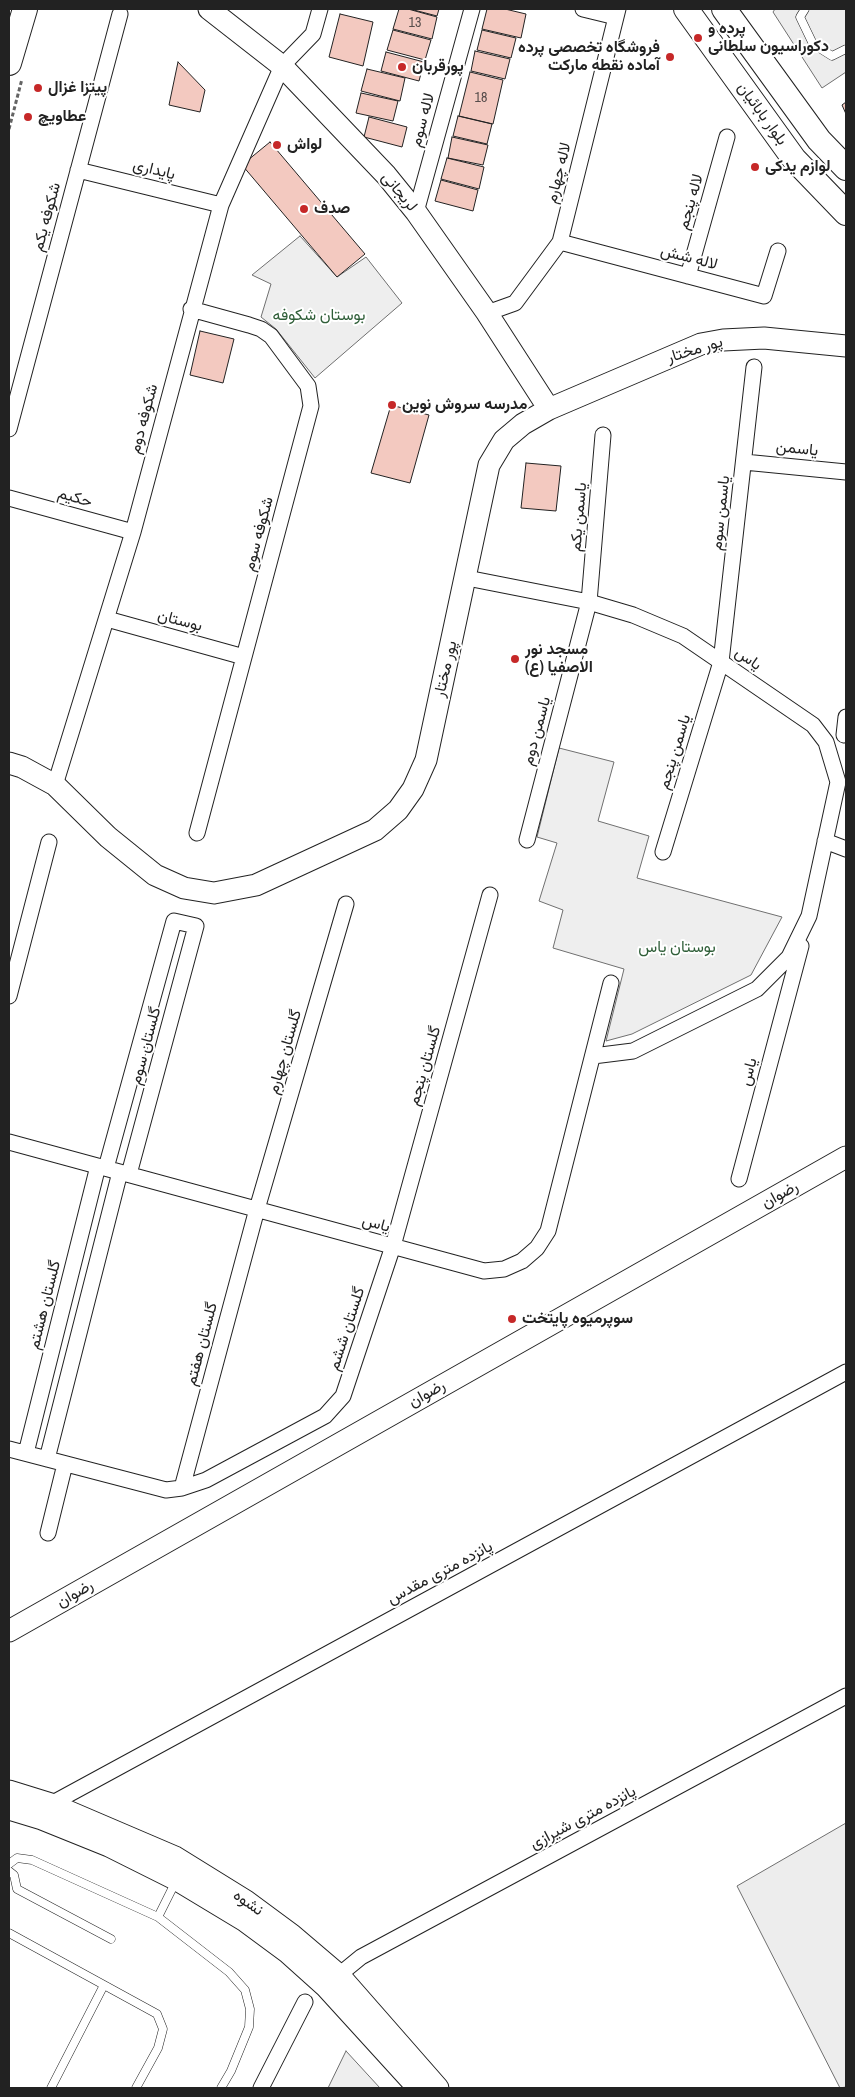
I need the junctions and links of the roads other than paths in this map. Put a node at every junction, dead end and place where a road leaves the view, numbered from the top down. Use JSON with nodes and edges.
{"nodes":[{"id":1,"x":25,"y":9,"type":"edge"},
{"id":2,"x":209,"y":9,"type":"edge"},
{"id":3,"x":320,"y":9,"type":"edge"},
{"id":4,"x":472,"y":9,"type":"edge"},
{"id":5,"x":583,"y":9,"type":"edge"},
{"id":6,"x":686,"y":9,"type":"edge"},
{"id":7,"x":724,"y":9,"type":"edge"},
{"id":8,"x":805,"y":9,"type":"edge"},
{"id":9,"x":617,"y":13,"type":"edge"},
{"id":10,"x":120,"y":14,"type":"dead end"},
{"id":11,"x":846,"y":49,"type":"edge"},
{"id":12,"x":9,"y":63,"type":"edge"},
{"id":13,"x":282,"y":66,"type":"junction"},
{"id":14,"x":727,"y":138,"type":"dead end"},
{"id":15,"x":846,"y":168,"type":"edge"},
{"id":16,"x":78,"y":170,"type":"junction"},
{"id":17,"x":220,"y":205,"type":"junction"},
{"id":18,"x":416,"y":212,"type":"junction"},
{"id":19,"x":846,"y":213,"type":"edge"},
{"id":20,"x":560,"y":242,"type":"junction"},
{"id":21,"x":778,"y":251,"type":"dead end"},
{"id":22,"x":688,"y":276,"type":"junction"},
{"id":23,"x":191,"y":309,"type":"junction"},
{"id":24,"x":486,"y":313,"type":"junction"},
{"id":25,"x":846,"y":346,"type":"edge"},
{"id":26,"x":754,"y":367,"type":"dead end"},
{"id":27,"x":550,"y":409,"type":"junction"},
{"id":28,"x":9,"y":429,"type":"edge"},
{"id":29,"x":603,"y":435,"type":"dead end"},
{"id":30,"x":744,"y":462,"type":"junction"},
{"id":31,"x":846,"y":472,"type":"edge"},
{"id":32,"x":9,"y":498,"type":"edge"},
{"id":33,"x":132,"y":532,"type":"junction"},
{"id":34,"x":467,"y":578,"type":"junction"},
{"id":35,"x":589,"y":602,"type":"junction"},
{"id":36,"x":108,"y":619,"type":"junction"},
{"id":37,"x":244,"y":657,"type":"junction"},
{"id":38,"x":721,"y":662,"type":"junction"},
{"id":39,"x":846,"y":717,"type":"edge"},
{"id":40,"x":844,"y":735,"type":"dead end"},
{"id":41,"x":9,"y":763,"type":"edge"},
{"id":42,"x":55,"y":785,"type":"junction"},
{"id":43,"x":197,"y":832,"type":"dead end"},
{"id":44,"x":527,"y":840,"type":"dead end"},
{"id":45,"x":825,"y":841,"type":"junction"},
{"id":46,"x":49,"y":842,"type":"dead end"},
{"id":47,"x":846,"y":849,"type":"edge"},
{"id":48,"x":663,"y":852,"type":"dead end"},
{"id":49,"x":490,"y":895,"type":"dead end"},
{"id":50,"x":346,"y":904,"type":"dead end"},
{"id":51,"x":809,"y":916,"type":"junction"},
{"id":52,"x":611,"y":982,"type":"dead end"},
{"id":53,"x":9,"y":996,"type":"edge"},
{"id":54,"x":592,"y":1056,"type":"junction"},
{"id":55,"x":9,"y":1142,"type":"edge"},
{"id":56,"x":846,"y":1157,"type":"edge"},
{"id":57,"x":113,"y":1170,"type":"junction"},
{"id":58,"x":739,"y":1179,"type":"dead end"},
{"id":59,"x":257,"y":1209,"type":"junction"},
{"id":60,"x":393,"y":1246,"type":"junction"},
{"id":61,"x":846,"y":1372,"type":"edge"},
{"id":62,"x":9,"y":1449,"type":"edge"},
{"id":63,"x":26,"y":1453,"type":"junction"},
{"id":64,"x":47,"y":1459,"type":"junction"},
{"id":65,"x":65,"y":1464,"type":"junction"},
{"id":66,"x":182,"y":1488,"type":"junction"},
{"id":67,"x":48,"y":1533,"type":"dead end"},
{"id":68,"x":9,"y":1631,"type":"edge"},
{"id":69,"x":846,"y":1696,"type":"edge"},
{"id":70,"x":9,"y":1791,"type":"edge"},
{"id":71,"x":9,"y":1809,"type":"edge"},
{"id":72,"x":47,"y":1812,"type":"junction"},
{"id":73,"x":9,"y":1864,"type":"edge"},
{"id":74,"x":9,"y":1871,"type":"edge"},
{"id":75,"x":177,"y":1880,"type":"junction"},
{"id":76,"x":158,"y":1917,"type":"junction"},
{"id":77,"x":9,"y":1933,"type":"edge"},
{"id":78,"x":111,"y":1939,"type":"dead end"},
{"id":79,"x":332,"y":1981,"type":"junction"},
{"id":80,"x":104,"y":1984,"type":"junction"},
{"id":81,"x":305,"y":2002,"type":"dead end"},
{"id":82,"x":51,"y":2088,"type":"edge"},
{"id":83,"x":136,"y":2088,"type":"edge"},
{"id":84,"x":221,"y":2088,"type":"edge"},
{"id":85,"x":260,"y":2088,"type":"edge"},
{"id":86,"x":418,"y":2088,"type":"edge"},
{"id":87,"x":438,"y":2088,"type":"edge"}],
"edges":[{"from":1,"to":12,"type":"main road"},
{"from":2,"to":13,"type":"main road","name":"لریجانی"},
{"from":3,"to":13,"type":"street"},
{"from":4,"to":18,"type":"street","name":"لاله سوم"},
{"from":5,"to":9,"type":"street"},
{"from":6,"to":19,"type":"main road","name":"بلوار بابائیان"},
{"from":7,"to":15,"type":"main road","name":"بلوار بابائیان"},
{"from":8,"to":11,"type":"lane"},
{"from":9,"to":20,"type":"street","name":"لاله چهارم"},
{"from":10,"to":16,"type":"street","name":"شکوفه یکم"},
{"from":13,"to":17,"type":"street","name":"شکوفه دوم"},
{"from":13,"to":18,"type":"main road","name":"لریجانی"},
{"from":14,"to":22,"type":"street","name":"لاله پنجم"},
{"from":16,"to":17,"type":"street","name":"پایداری"},
{"from":16,"to":28,"type":"street","name":"شکوفه یکم"},
{"from":17,"to":23,"type":"street","name":"شکوفه دوم"},
{"from":18,"to":24,"type":"main road","name":"لریجانی"},
{"from":20,"to":22,"type":"street","name":"لاله شش"},
{"from":20,"to":24,"type":"street","name":"لاله چهارم"},
{"from":21,"to":22,"type":"street","name":"لاله شش"},
{"from":23,"to":33,"type":"street","name":"شکوفه دوم"},
{"from":23,"to":37,"type":"street","name":"شکوفه سوم"},
{"from":24,"to":27,"type":"main road","name":"لریجانی"},
{"from":25,"to":27,"type":"main road","name":"پور مختار"},
{"from":26,"to":30,"type":"street","name":"یاسمن سوم"},
{"from":27,"to":34,"type":"main road","name":"پور مختار"},
{"from":29,"to":35,"type":"street","name":"یاسمن یکم"},
{"from":30,"to":31,"type":"street","name":"یاسمن"},
{"from":30,"to":38,"type":"street","name":"یاسمن سوم"},
{"from":32,"to":33,"type":"street","name":"حکیم"},
{"from":33,"to":36,"type":"street","name":"شکوفه دوم"},
{"from":34,"to":35,"type":"street","name":"یاس"},
{"from":34,"to":42,"type":"main road","name":"پور مختار"},
{"from":35,"to":38,"type":"street","name":"یاس"},
{"from":35,"to":44,"type":"street","name":"یاسمن دوم"},
{"from":36,"to":37,"type":"street","name":"بوستان"},
{"from":36,"to":42,"type":"street","name":"شکوفه دوم"},
{"from":37,"to":43,"type":"street","name":"شکوفه سوم"},
{"from":38,"to":45,"type":"street","name":"یاس"},
{"from":38,"to":48,"type":"street","name":"یاسمن پنجم"},
{"from":39,"to":40,"type":"street"},
{"from":41,"to":42,"type":"main road","name":"پور مختار"},
{"from":45,"to":47,"type":"street"},
{"from":45,"to":51,"type":"street","name":"یاس"},
{"from":46,"to":53,"type":"street"},
{"from":49,"to":60,"type":"street","name":"گلستان پنجم"},
{"from":50,"to":59,"type":"street","name":"گلستان چهارم"},
{"from":51,"to":54,"type":"street","name":"یاس"},
{"from":51,"to":58,"type":"street","name":"یاس"},
{"from":52,"to":54,"type":"street","name":"یاس"},
{"from":54,"to":60,"type":"street","name":"یاس"},
{"from":55,"to":57,"type":"street","name":"یاس"},
{"from":56,"to":68,"type":"main road","name":"رضوان"},
{"from":57,"to":57,"type":"street","name":"گلستان سوم"},
{"from":57,"to":59,"type":"street","name":"یاس"},
{"from":57,"to":63,"type":"street","name":"گلستان هشتم"},
{"from":57,"to":64,"type":"street"},
{"from":59,"to":60,"type":"street","name":"یاس"},
{"from":59,"to":66,"type":"street","name":"گلستان هفتم"},
{"from":60,"to":66,"type":"street","name":"گلستان ششم"},
{"from":61,"to":72,"type":"street","name":"پانزده متری مقدس"},
{"from":62,"to":63,"type":"street","name":"گلستان ششم"},
{"from":63,"to":64,"type":"street","name":"گلستان ششم"},
{"from":64,"to":65,"type":"street","name":"گلستان ششم"},
{"from":65,"to":66,"type":"street","name":"گلستان ششم"},
{"from":65,"to":67,"type":"street"},
{"from":69,"to":79,"type":"street","name":"پانزده متری شیرازی"},
{"from":70,"to":72,"type":"main road","name":"نشوه"},
{"from":71,"to":72,"type":"main road","name":"نشوه"},
{"from":72,"to":75,"type":"main road","name":"نشوه"},
{"from":72,"to":79,"type":"main road","name":"نشوه"},
{"from":73,"to":76,"type":"lane"},
{"from":74,"to":78,"type":"lane"},
{"from":75,"to":76,"type":"lane"},
{"from":75,"to":79,"type":"main road","name":"نشوه"},
{"from":76,"to":84,"type":"lane"},
{"from":77,"to":80,"type":"lane"},
{"from":79,"to":86,"type":"main road","name":"نشوه"},
{"from":79,"to":87,"type":"main road","name":"نشوه"},
{"from":80,"to":82,"type":"lane"},
{"from":80,"to":83,"type":"lane"},
{"from":81,"to":85,"type":"street"}]}
